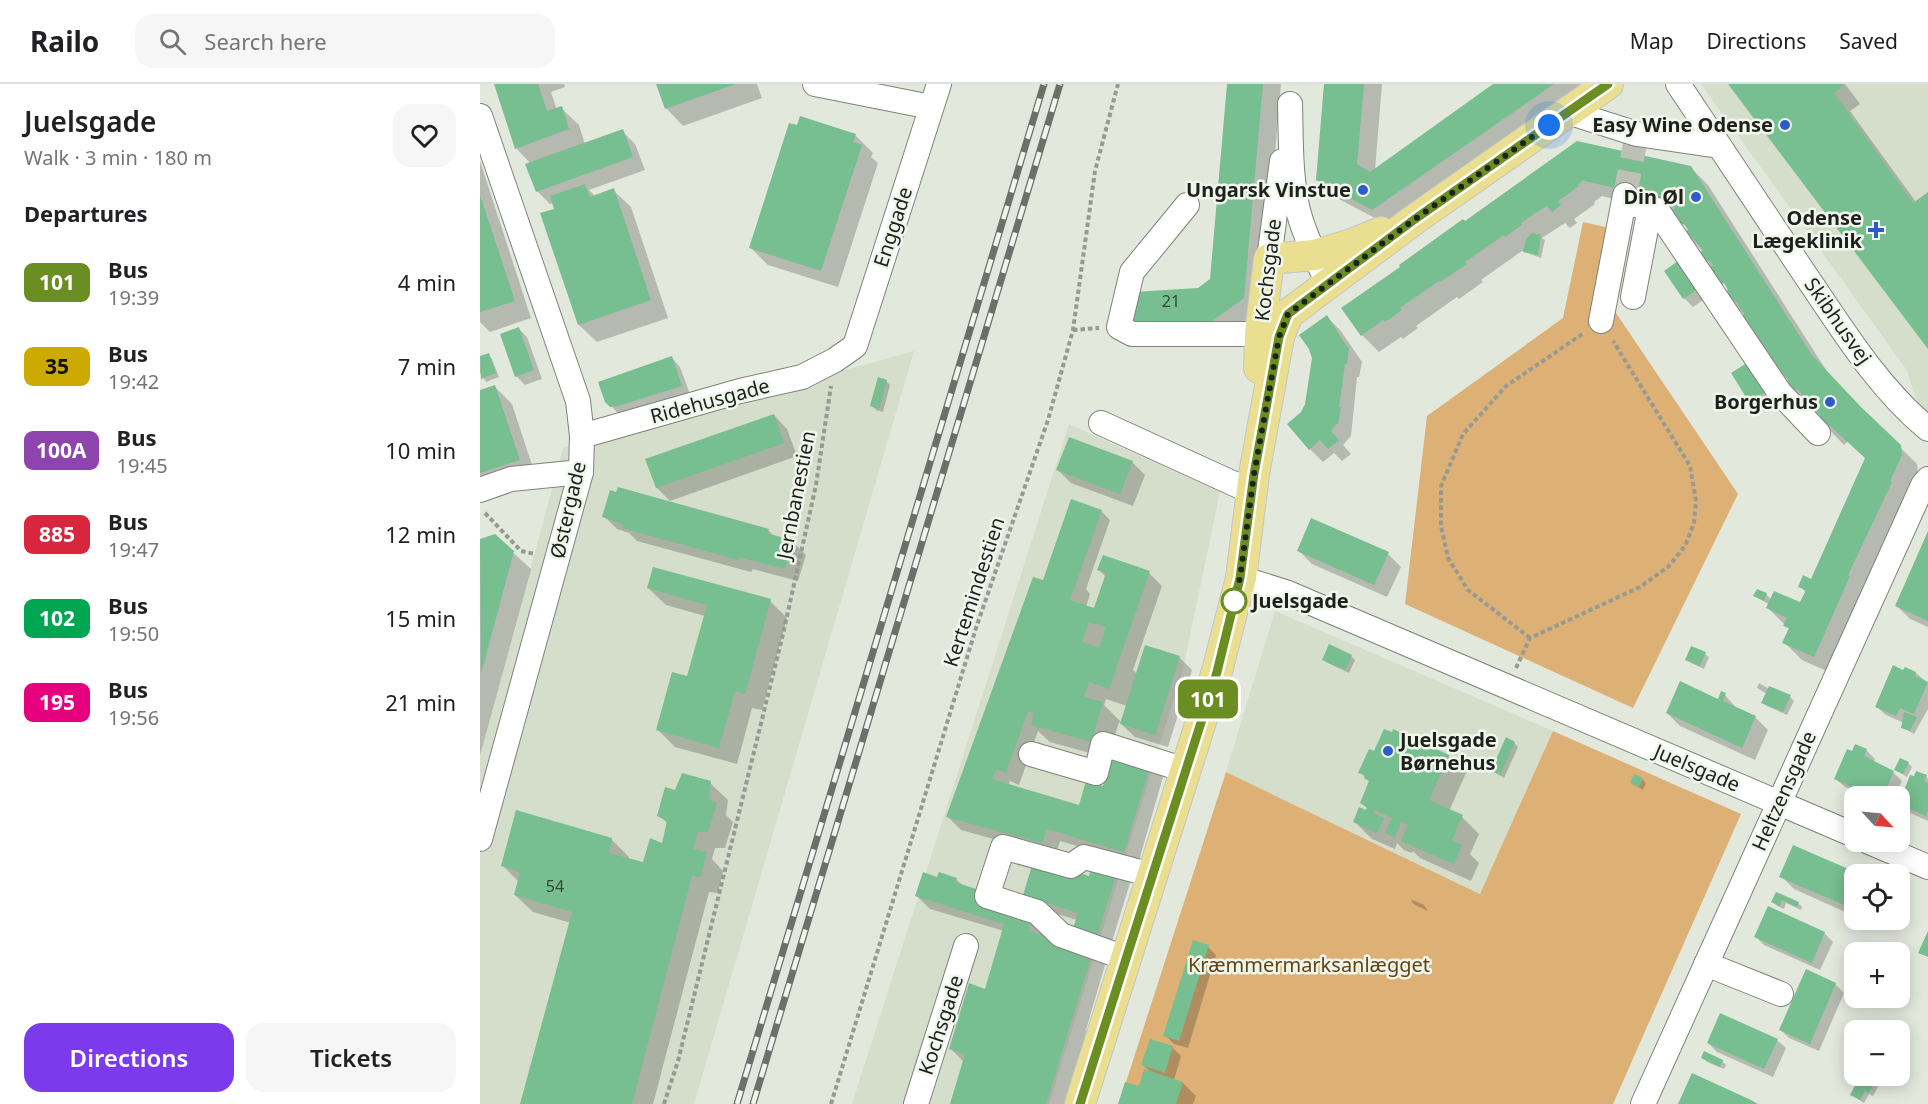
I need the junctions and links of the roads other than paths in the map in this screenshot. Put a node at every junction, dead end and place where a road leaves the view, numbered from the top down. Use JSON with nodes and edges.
{"nodes":[{"id":1,"x":815,"y":84,"type":"edge"},
{"id":2,"x":939,"y":84,"type":"edge"},
{"id":3,"x":1608,"y":84,"type":"edge"},
{"id":4,"x":1678,"y":84,"type":"edge"},
{"id":5,"x":1290,"y":94,"type":"edge"},
{"id":6,"x":931,"y":107,"type":"junction"},
{"id":7,"x":1568,"y":112,"type":"junction"},
{"id":8,"x":480,"y":116,"type":"edge"},
{"id":9,"x":1719,"y":146,"type":"junction"},
{"id":10,"x":1187,"y":205,"type":"dead end"},
{"id":11,"x":1650,"y":208,"type":"junction"},
{"id":12,"x":1415,"y":219,"type":"junction"},
{"id":13,"x":1315,"y":255,"type":"junction"},
{"id":14,"x":1269,"y":259,"type":"junction"},
{"id":15,"x":1328,"y":284,"type":"junction"},
{"id":16,"x":1633,"y":297,"type":"dead end"},
{"id":17,"x":1601,"y":321,"type":"road end"},
{"id":18,"x":1273,"y":322,"type":"junction"},
{"id":19,"x":835,"y":360,"type":"joint"},
{"id":20,"x":1101,"y":423,"type":"dead end"},
{"id":21,"x":1928,"y":429,"type":"edge"},
{"id":22,"x":1818,"y":433,"type":"dead end"},
{"id":23,"x":582,"y":436,"type":"junction"},
{"id":24,"x":581,"y":472,"type":"junction"},
{"id":25,"x":1928,"y":478,"type":"edge"},
{"id":26,"x":1253,"y":483,"type":"junction"},
{"id":27,"x":480,"y":490,"type":"edge"},
{"id":28,"x":1240,"y":578,"type":"junction"},
{"id":29,"x":1031,"y":754,"type":"dead end"},
{"id":30,"x":1185,"y":770,"type":"junction"},
{"id":31,"x":1779,"y":802,"type":"junction"},
{"id":32,"x":1844,"y":831,"type":"edge"},
{"id":33,"x":480,"y":839,"type":"edge"},
{"id":34,"x":1893,"y":852,"type":"edge"},
{"id":35,"x":1928,"y":867,"type":"edge"},
{"id":36,"x":1152,"y":875,"type":"junction"},
{"id":37,"x":966,"y":946,"type":"dead end"},
{"id":38,"x":1125,"y":958,"type":"junction"},
{"id":39,"x":1706,"y":964,"type":"junction"},
{"id":40,"x":1781,"y":994,"type":"dead end"},
{"id":41,"x":916,"y":1104,"type":"edge"},
{"id":42,"x":1080,"y":1104,"type":"edge"},
{"id":43,"x":1643,"y":1104,"type":"edge"}],
"edges":[{"from":1,"to":6,"type":"street"},
{"from":2,"to":6,"type":"street","name":"Enggade"},
{"from":3,"to":7,"type":"main road"},
{"from":4,"to":9,"type":"street","name":"Skibhusvej"},
{"from":5,"to":13,"type":"street","name":"Kochsgade"},
{"from":5,"to":14,"type":"street","name":"Kochsgade"},
{"from":6,"to":19,"type":"street","name":"Enggade"},
{"from":7,"to":9,"type":"street"},
{"from":7,"to":12,"type":"main road"},
{"from":8,"to":23,"type":"street","name":"Østergade"},
{"from":9,"to":21,"type":"street","name":"Skibhusvej"},
{"from":10,"to":18,"type":"street"},
{"from":11,"to":16,"type":"street"},
{"from":11,"to":17,"type":"street"},
{"from":11,"to":22,"type":"street"},
{"from":12,"to":13,"type":"main road"},
{"from":12,"to":15,"type":"main road"},
{"from":13,"to":14,"type":"main road"},
{"from":13,"to":15,"type":"street","name":"Kochsgade"},
{"from":14,"to":18,"type":"main road","name":"Kochsgade"},
{"from":15,"to":18,"type":"main road"},
{"from":18,"to":26,"type":"main road","name":"Kochsgade"},
{"from":19,"to":23,"type":"street","name":"Ridehusgade"},
{"from":20,"to":26,"type":"street"},
{"from":23,"to":24,"type":"street","name":"Østergade"},
{"from":24,"to":27,"type":"street"},
{"from":24,"to":33,"type":"street","name":"Østergade"},
{"from":25,"to":31,"type":"street","name":"Heltzensgade"},
{"from":26,"to":28,"type":"main road","name":"Kochsgade"},
{"from":28,"to":30,"type":"main road","name":"Kochsgade"},
{"from":28,"to":31,"type":"street","name":"Juelsgade"},
{"from":29,"to":30,"type":"street"},
{"from":30,"to":36,"type":"main road","name":"Kochsgade"},
{"from":31,"to":32,"type":"street","name":"Juelsgade"},
{"from":31,"to":39,"type":"street","name":"Heltzensgade"},
{"from":34,"to":35,"type":"street"},
{"from":36,"to":38,"type":"main road","name":"Kochsgade"},
{"from":36,"to":38,"type":"street"},
{"from":37,"to":41,"type":"street","name":"Kochsgade"},
{"from":38,"to":42,"type":"main road","name":"Kochsgade"},
{"from":39,"to":40,"type":"street"},
{"from":39,"to":43,"type":"street","name":"Heltzensgade"}]}
